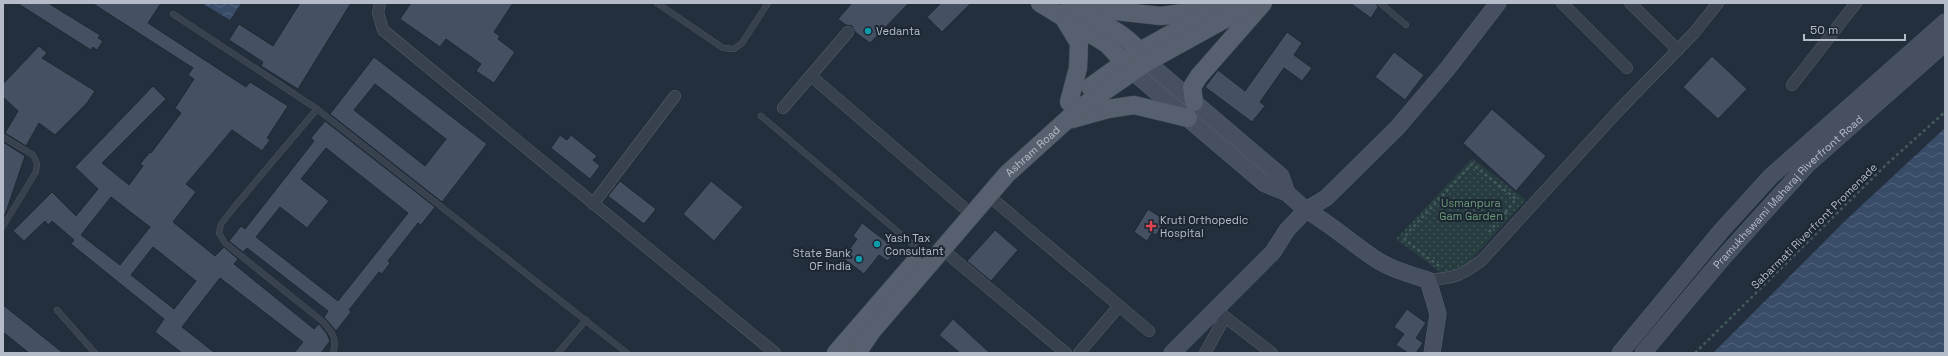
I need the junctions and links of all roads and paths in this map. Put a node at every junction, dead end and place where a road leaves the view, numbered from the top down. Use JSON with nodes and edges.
{"nodes":[{"id":1,"x":380,"y":3,"type":"edge"},
{"id":2,"x":657,"y":3,"type":"edge"},
{"id":3,"x":768,"y":3,"type":"edge"},
{"id":4,"x":1040,"y":3,"type":"edge"},
{"id":5,"x":1254,"y":3,"type":"edge"},
{"id":6,"x":1263,"y":3,"type":"edge"},
{"id":7,"x":1380,"y":3,"type":"edge"},
{"id":8,"x":1498,"y":3,"type":"edge"},
{"id":9,"x":1562,"y":3,"type":"edge"},
{"id":10,"x":1630,"y":3,"type":"edge"},
{"id":11,"x":1718,"y":3,"type":"edge"},
{"id":12,"x":1856,"y":3,"type":"edge"},
{"id":13,"x":1220,"y":6,"type":"edge"},
{"id":14,"x":1066,"y":8,"type":"edge"},
{"id":15,"x":173,"y":14,"type":"dead end"},
{"id":16,"x":1945,"y":22,"type":"edge"},
{"id":17,"x":1406,"y":25,"type":"dead end"},
{"id":18,"x":848,"y":32,"type":"dead end"},
{"id":19,"x":1945,"y":43,"type":"edge"},
{"id":20,"x":1678,"y":50,"type":"junction"},
{"id":21,"x":1136,"y":61,"type":"junction"},
{"id":22,"x":1627,"y":68,"type":"dead end"},
{"id":23,"x":811,"y":76,"type":"junction"},
{"id":24,"x":1792,"y":85,"type":"dead end"},
{"id":25,"x":675,"y":96,"type":"dead end"},
{"id":26,"x":1069,"y":102,"type":"junction"},
{"id":27,"x":783,"y":108,"type":"dead end"},
{"id":28,"x":317,"y":109,"type":"junction"},
{"id":29,"x":1191,"y":110,"type":"junction"},
{"id":30,"x":1945,"y":112,"type":"edge"},
{"id":31,"x":761,"y":116,"type":"dead end"},
{"id":32,"x":1066,"y":120,"type":"junction"},
{"id":33,"x":3,"y":137,"type":"edge"},
{"id":34,"x":989,"y":196,"type":"junction"},
{"id":35,"x":593,"y":204,"type":"junction"},
{"id":36,"x":963,"y":207,"type":"junction"},
{"id":37,"x":1306,"y":210,"type":"junction"},
{"id":38,"x":1505,"y":213,"type":"junction"},
{"id":39,"x":1516,"y":223,"type":"junction"},
{"id":40,"x":3,"y":226,"type":"edge"},
{"id":41,"x":1485,"y":237,"type":"dead end"},
{"id":42,"x":942,"y":249,"type":"junction"},
{"id":43,"x":923,"y":253,"type":"junction"},
{"id":44,"x":1442,"y":269,"type":"dead end"},
{"id":45,"x":1428,"y":280,"type":"junction"},
{"id":46,"x":1119,"y":306,"type":"junction"},
{"id":47,"x":57,"y":310,"type":"dead end"},
{"id":48,"x":1221,"y":313,"type":"junction"},
{"id":49,"x":586,"y":320,"type":"junction"},
{"id":50,"x":1149,"y":331,"type":"dead end"},
{"id":51,"x":94,"y":353,"type":"edge"},
{"id":52,"x":333,"y":353,"type":"edge"},
{"id":53,"x":558,"y":353,"type":"edge"},
{"id":54,"x":627,"y":353,"type":"edge"},
{"id":55,"x":775,"y":353,"type":"edge"},
{"id":56,"x":836,"y":353,"type":"edge"},
{"id":57,"x":857,"y":353,"type":"edge"},
{"id":58,"x":1066,"y":353,"type":"edge"},
{"id":59,"x":1079,"y":353,"type":"edge"},
{"id":60,"x":1172,"y":353,"type":"edge"},
{"id":61,"x":1205,"y":353,"type":"edge"},
{"id":62,"x":1272,"y":353,"type":"edge"},
{"id":63,"x":1432,"y":353,"type":"edge"},
{"id":64,"x":1620,"y":353,"type":"edge"},
{"id":65,"x":1644,"y":353,"type":"edge"},
{"id":66,"x":1695,"y":353,"type":"edge"}],
"edges":[{"from":1,"to":35,"type":"street"},
{"from":2,"to":3,"type":"lane"},
{"from":4,"to":14,"type":"main road"},
{"from":5,"to":21,"type":"main road","name":"Ashram Road"},
{"from":6,"to":29,"type":"main road"},
{"from":7,"to":17,"type":"lane"},
{"from":8,"to":37,"type":"main road"},
{"from":9,"to":22,"type":"street"},
{"from":10,"to":20,"type":"street"},
{"from":11,"to":20,"type":"street"},
{"from":12,"to":24,"type":"street"},
{"from":13,"to":14,"type":"main road"},
{"from":13,"to":21,"type":"main road","name":"Ashram Road"},
{"from":14,"to":21,"type":"main road"},
{"from":14,"to":26,"type":"main road"},
{"from":15,"to":28,"type":"lane"},
{"from":16,"to":64,"type":"main road"},
{"from":18,"to":23,"type":"street"},
{"from":19,"to":65,"type":"main road","name":"Pramukhswami Maharaj Riverfront Road"},
{"from":20,"to":39,"type":"street"},
{"from":21,"to":26,"type":"main road","name":"Ashram Road"},
{"from":21,"to":29,"type":"main road"},
{"from":21,"to":32,"type":"main road","name":"Ashram Road"},
{"from":23,"to":27,"type":"street"},
{"from":23,"to":36,"type":"street"},
{"from":25,"to":35,"type":"street"},
{"from":26,"to":36,"type":"main road","name":"Ashram Road"},
{"from":28,"to":49,"type":"lane"},
{"from":28,"to":52,"type":"lane"},
{"from":29,"to":32,"type":"main road"},
{"from":29,"to":37,"type":"main road"},
{"from":30,"to":66,"type":"path","name":"Sabarmati Riverfront Promenade"},
{"from":31,"to":43,"type":"lane"},
{"from":32,"to":34,"type":"main road","name":"Ashram Road"},
{"from":33,"to":40,"type":"lane"},
{"from":34,"to":42,"type":"main road","name":"Ashram Road"},
{"from":34,"to":46,"type":"street"},
{"from":35,"to":55,"type":"street"},
{"from":36,"to":43,"type":"main road","name":"Ashram Road"},
{"from":37,"to":45,"type":"main road"},
{"from":37,"to":48,"type":"main road"},
{"from":38,"to":39,"type":"path"},
{"from":38,"to":41,"type":"path"},
{"from":38,"to":44,"type":"path"},
{"from":39,"to":45,"type":"street"},
{"from":42,"to":57,"type":"main road","name":"Ashram Road"},
{"from":42,"to":58,"type":"street"},
{"from":43,"to":56,"type":"main road","name":"Ashram Road"},
{"from":45,"to":63,"type":"main road"},
{"from":46,"to":50,"type":"street"},
{"from":46,"to":59,"type":"street"},
{"from":47,"to":51,"type":"lane"},
{"from":48,"to":60,"type":"main road"},
{"from":48,"to":61,"type":"street"},
{"from":48,"to":62,"type":"street"},
{"from":49,"to":53,"type":"lane"},
{"from":49,"to":54,"type":"lane"}]}
